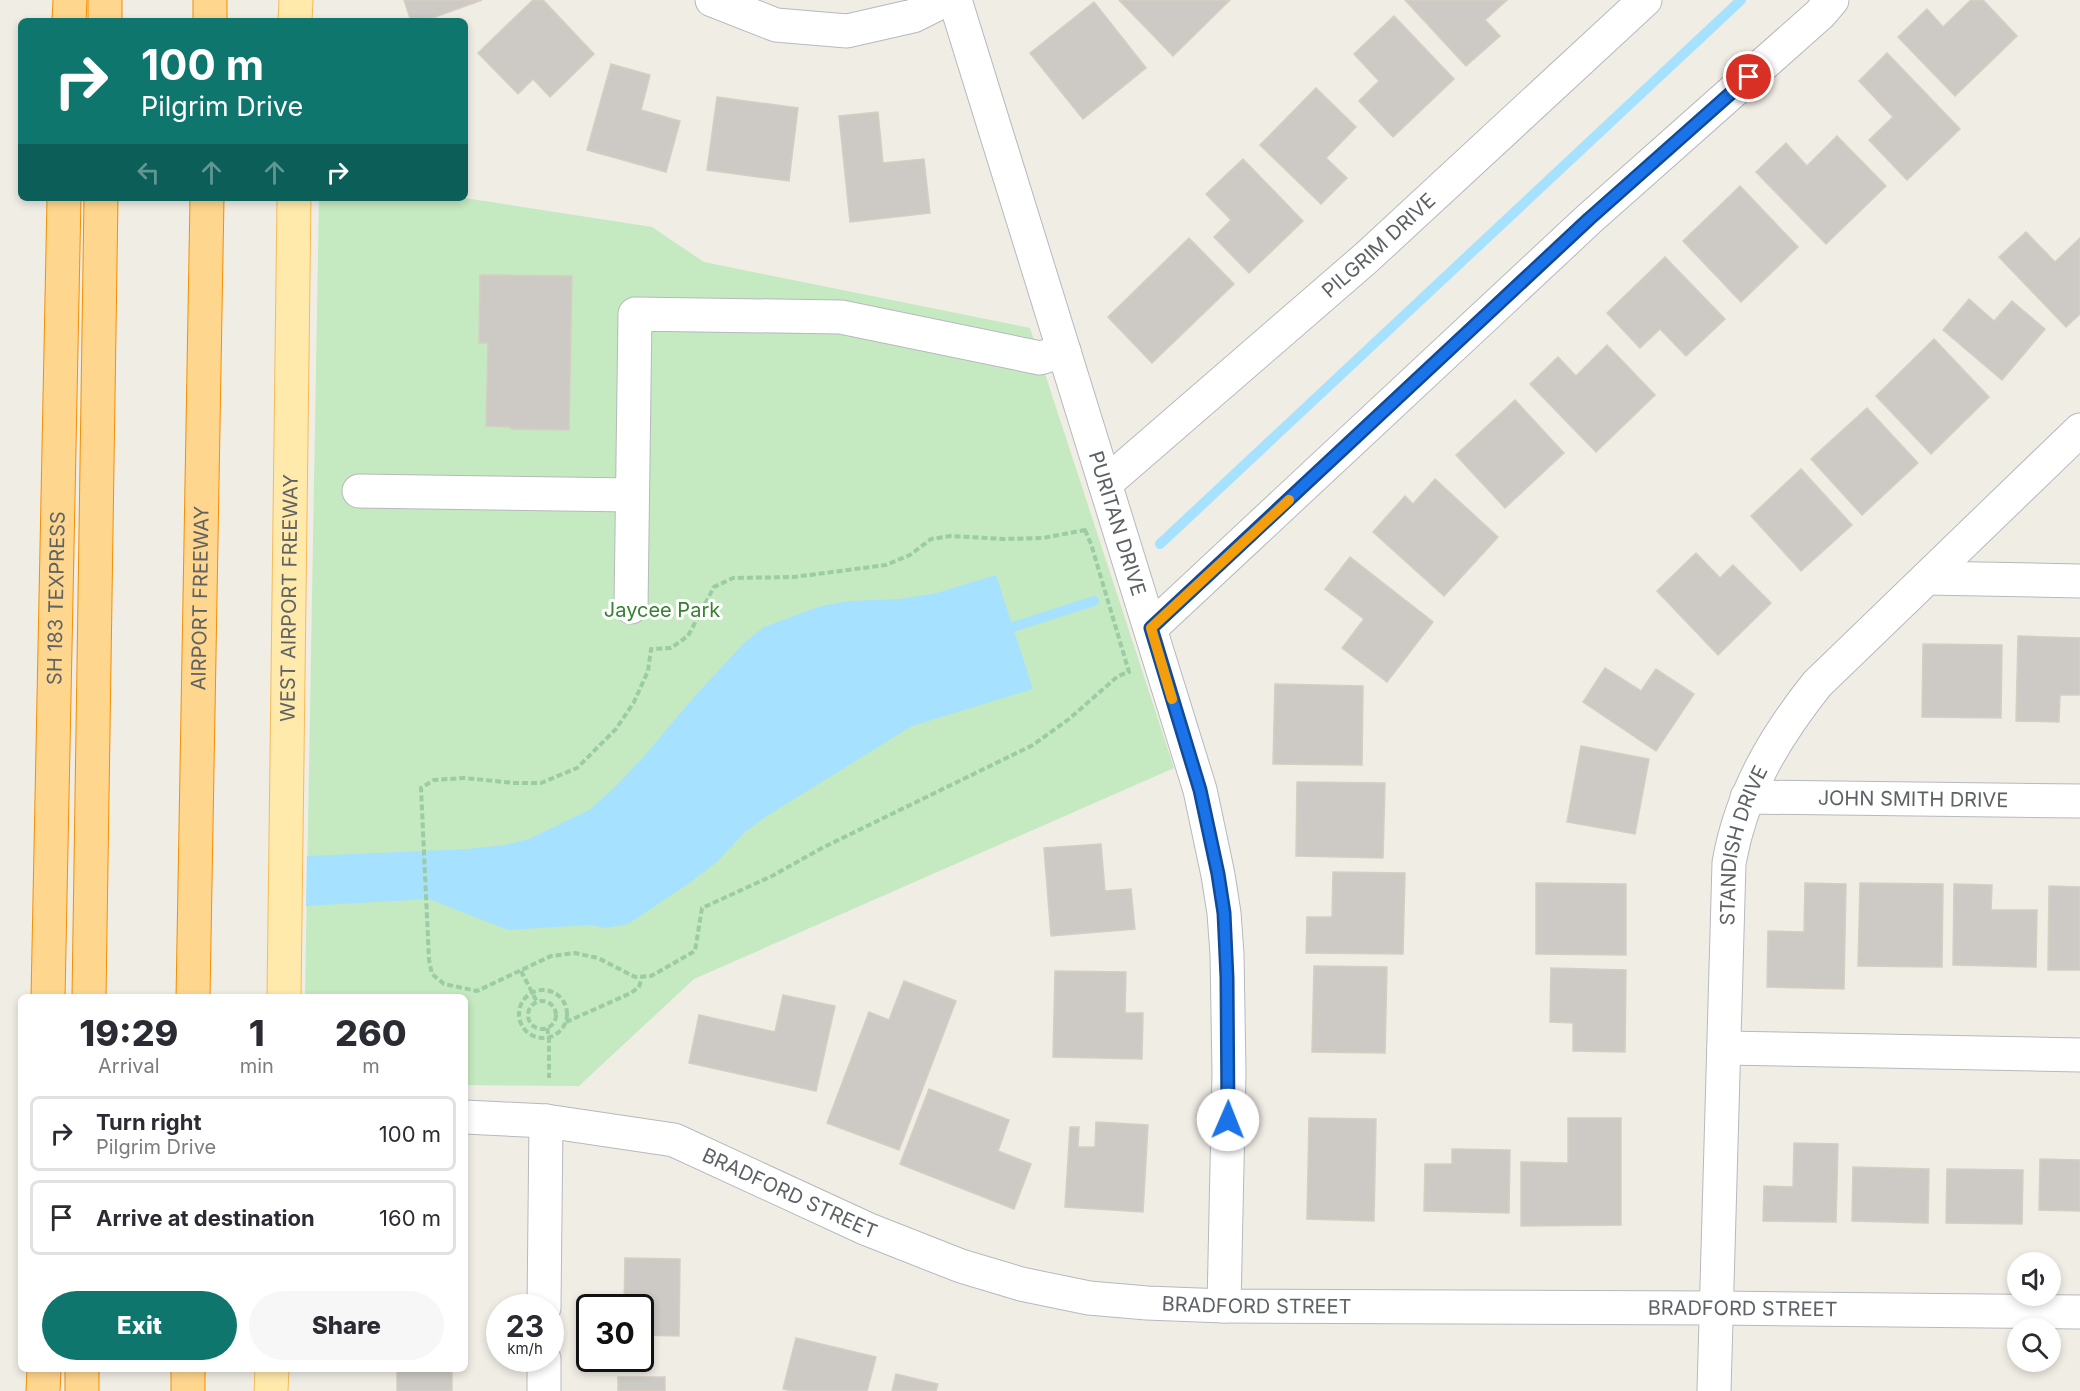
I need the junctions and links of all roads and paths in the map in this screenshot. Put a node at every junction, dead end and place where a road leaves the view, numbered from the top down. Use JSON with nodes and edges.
{"nodes":[{"id":1,"x":70,"y":0,"type":"edge"},
{"id":2,"x":105,"y":0,"type":"edge"},
{"id":3,"x":210,"y":0,"type":"edge"},
{"id":4,"x":296,"y":0,"type":"edge"},
{"id":5,"x":712,"y":0,"type":"edge"},
{"id":6,"x":945,"y":0,"type":"edge"},
{"id":7,"x":955,"y":0,"type":"edge"},
{"id":8,"x":1645,"y":0,"type":"edge"},
{"id":9,"x":1832,"y":0,"type":"edge"},
{"id":10,"x":69,"y":18,"type":"edge"},
{"id":11,"x":105,"y":18,"type":"edge"},
{"id":12,"x":210,"y":18,"type":"edge"},
{"id":13,"x":296,"y":18,"type":"edge"},
{"id":14,"x":64,"y":201,"type":"edge"},
{"id":15,"x":101,"y":201,"type":"edge"},
{"id":16,"x":207,"y":201,"type":"edge"},
{"id":17,"x":294,"y":201,"type":"edge"},
{"id":18,"x":1064,"y":351,"type":"junction"},
{"id":19,"x":2080,"y":430,"type":"edge"},
{"id":20,"x":1105,"y":484,"type":"junction"},
{"id":21,"x":359,"y":491,"type":"dead end"},
{"id":22,"x":632,"y":495,"type":"junction"},
{"id":23,"x":1927,"y":578,"type":"junction"},
{"id":24,"x":2080,"y":581,"type":"edge"},
{"id":25,"x":631,"y":607,"type":"dead end"},
{"id":26,"x":1151,"y":628,"type":"junction"},
{"id":27,"x":1747,"y":797,"type":"junction"},
{"id":28,"x":2080,"y":801,"type":"edge"},
{"id":29,"x":521,"y":971,"type":"junction"},
{"id":30,"x":642,"y":977,"type":"junction"},
{"id":31,"x":532,"y":993,"type":"junction"},
{"id":32,"x":48,"y":994,"type":"edge"},
{"id":33,"x":89,"y":994,"type":"edge"},
{"id":34,"x":194,"y":994,"type":"edge"},
{"id":35,"x":284,"y":994,"type":"edge"},
{"id":36,"x":537,"y":1002,"type":"junction"},
{"id":37,"x":566,"y":1022,"type":"junction"},
{"id":38,"x":547,"y":1028,"type":"junction"},
{"id":39,"x":549,"y":1038,"type":"junction"},
{"id":40,"x":1724,"y":1048,"type":"junction"},
{"id":41,"x":2080,"y":1055,"type":"edge"},
{"id":42,"x":549,"y":1078,"type":"dead end"},
{"id":43,"x":468,"y":1117,"type":"edge"},
{"id":44,"x":546,"y":1122,"type":"junction"},
{"id":45,"x":544,"y":1294,"type":"edge"},
{"id":46,"x":1224,"y":1306,"type":"junction"},
{"id":47,"x":1716,"y":1308,"type":"junction"},
{"id":48,"x":2080,"y":1312,"type":"edge"},
{"id":49,"x":44,"y":1372,"type":"edge"},
{"id":50,"x":82,"y":1372,"type":"edge"},
{"id":51,"x":188,"y":1372,"type":"edge"},
{"id":52,"x":272,"y":1372,"type":"edge"},
{"id":53,"x":544,"y":1372,"type":"edge"},
{"id":54,"x":44,"y":1391,"type":"edge"},
{"id":55,"x":82,"y":1391,"type":"edge"},
{"id":56,"x":188,"y":1391,"type":"edge"},
{"id":57,"x":271,"y":1391,"type":"edge"},
{"id":58,"x":544,"y":1391,"type":"edge"},
{"id":59,"x":1714,"y":1391,"type":"edge"}],
"edges":[{"from":1,"to":10,"type":"highway"},
{"from":2,"to":11,"type":"highway"},
{"from":3,"to":12,"type":"highway"},
{"from":4,"to":13,"type":"main road"},
{"from":5,"to":6,"type":"street"},
{"from":7,"to":18,"type":"street","name":"PURITAN DRIVE"},
{"from":8,"to":20,"type":"street","name":"PILGRIM DRIVE"},
{"from":9,"to":26,"type":"street"},
{"from":14,"to":32,"type":"highway","name":"SH 183 TEXPRESS"},
{"from":15,"to":33,"type":"highway","name":"SH 183 TEXPRESS"},
{"from":16,"to":34,"type":"highway","name":"AIRPORT FREEWAY"},
{"from":17,"to":35,"type":"main road","name":"WEST AIRPORT FREEWAY"},
{"from":18,"to":20,"type":"street","name":"PURITAN DRIVE"},
{"from":18,"to":22,"type":"street"},
{"from":19,"to":23,"type":"street","name":"STANDISH DRIVE"},
{"from":20,"to":26,"type":"street","name":"PURITAN DRIVE"},
{"from":21,"to":22,"type":"street"},
{"from":22,"to":25,"type":"street"},
{"from":23,"to":24,"type":"street"},
{"from":23,"to":27,"type":"street","name":"STANDISH DRIVE"},
{"from":26,"to":46,"type":"street","name":"PURITAN DRIVE"},
{"from":27,"to":28,"type":"street","name":"JOHN SMITH DRIVE"},
{"from":27,"to":40,"type":"street","name":"STANDISH DRIVE"},
{"from":29,"to":30,"type":"path"},
{"from":29,"to":30,"type":"path"},
{"from":29,"to":31,"type":"path"},
{"from":30,"to":37,"type":"path"},
{"from":31,"to":36,"type":"path"},
{"from":31,"to":37,"type":"path"},
{"from":31,"to":39,"type":"path"},
{"from":36,"to":38,"type":"path"},
{"from":36,"to":38,"type":"path"},
{"from":37,"to":39,"type":"path"},
{"from":38,"to":39,"type":"path"},
{"from":39,"to":42,"type":"path"},
{"from":40,"to":41,"type":"street"},
{"from":40,"to":47,"type":"street","name":"STANDISH DRIVE"},
{"from":43,"to":44,"type":"street","name":"BRADFORD STREET"},
{"from":44,"to":45,"type":"street"},
{"from":44,"to":46,"type":"street","name":"BRADFORD STREET"},
{"from":46,"to":47,"type":"street","name":"BRADFORD STREET"},
{"from":47,"to":48,"type":"street","name":"BRADFORD STREET"},
{"from":47,"to":59,"type":"street","name":"STANDISH DRIVE"},
{"from":49,"to":54,"type":"highway"},
{"from":50,"to":55,"type":"highway"},
{"from":51,"to":56,"type":"highway"},
{"from":52,"to":57,"type":"main road"},
{"from":53,"to":58,"type":"street"}]}
